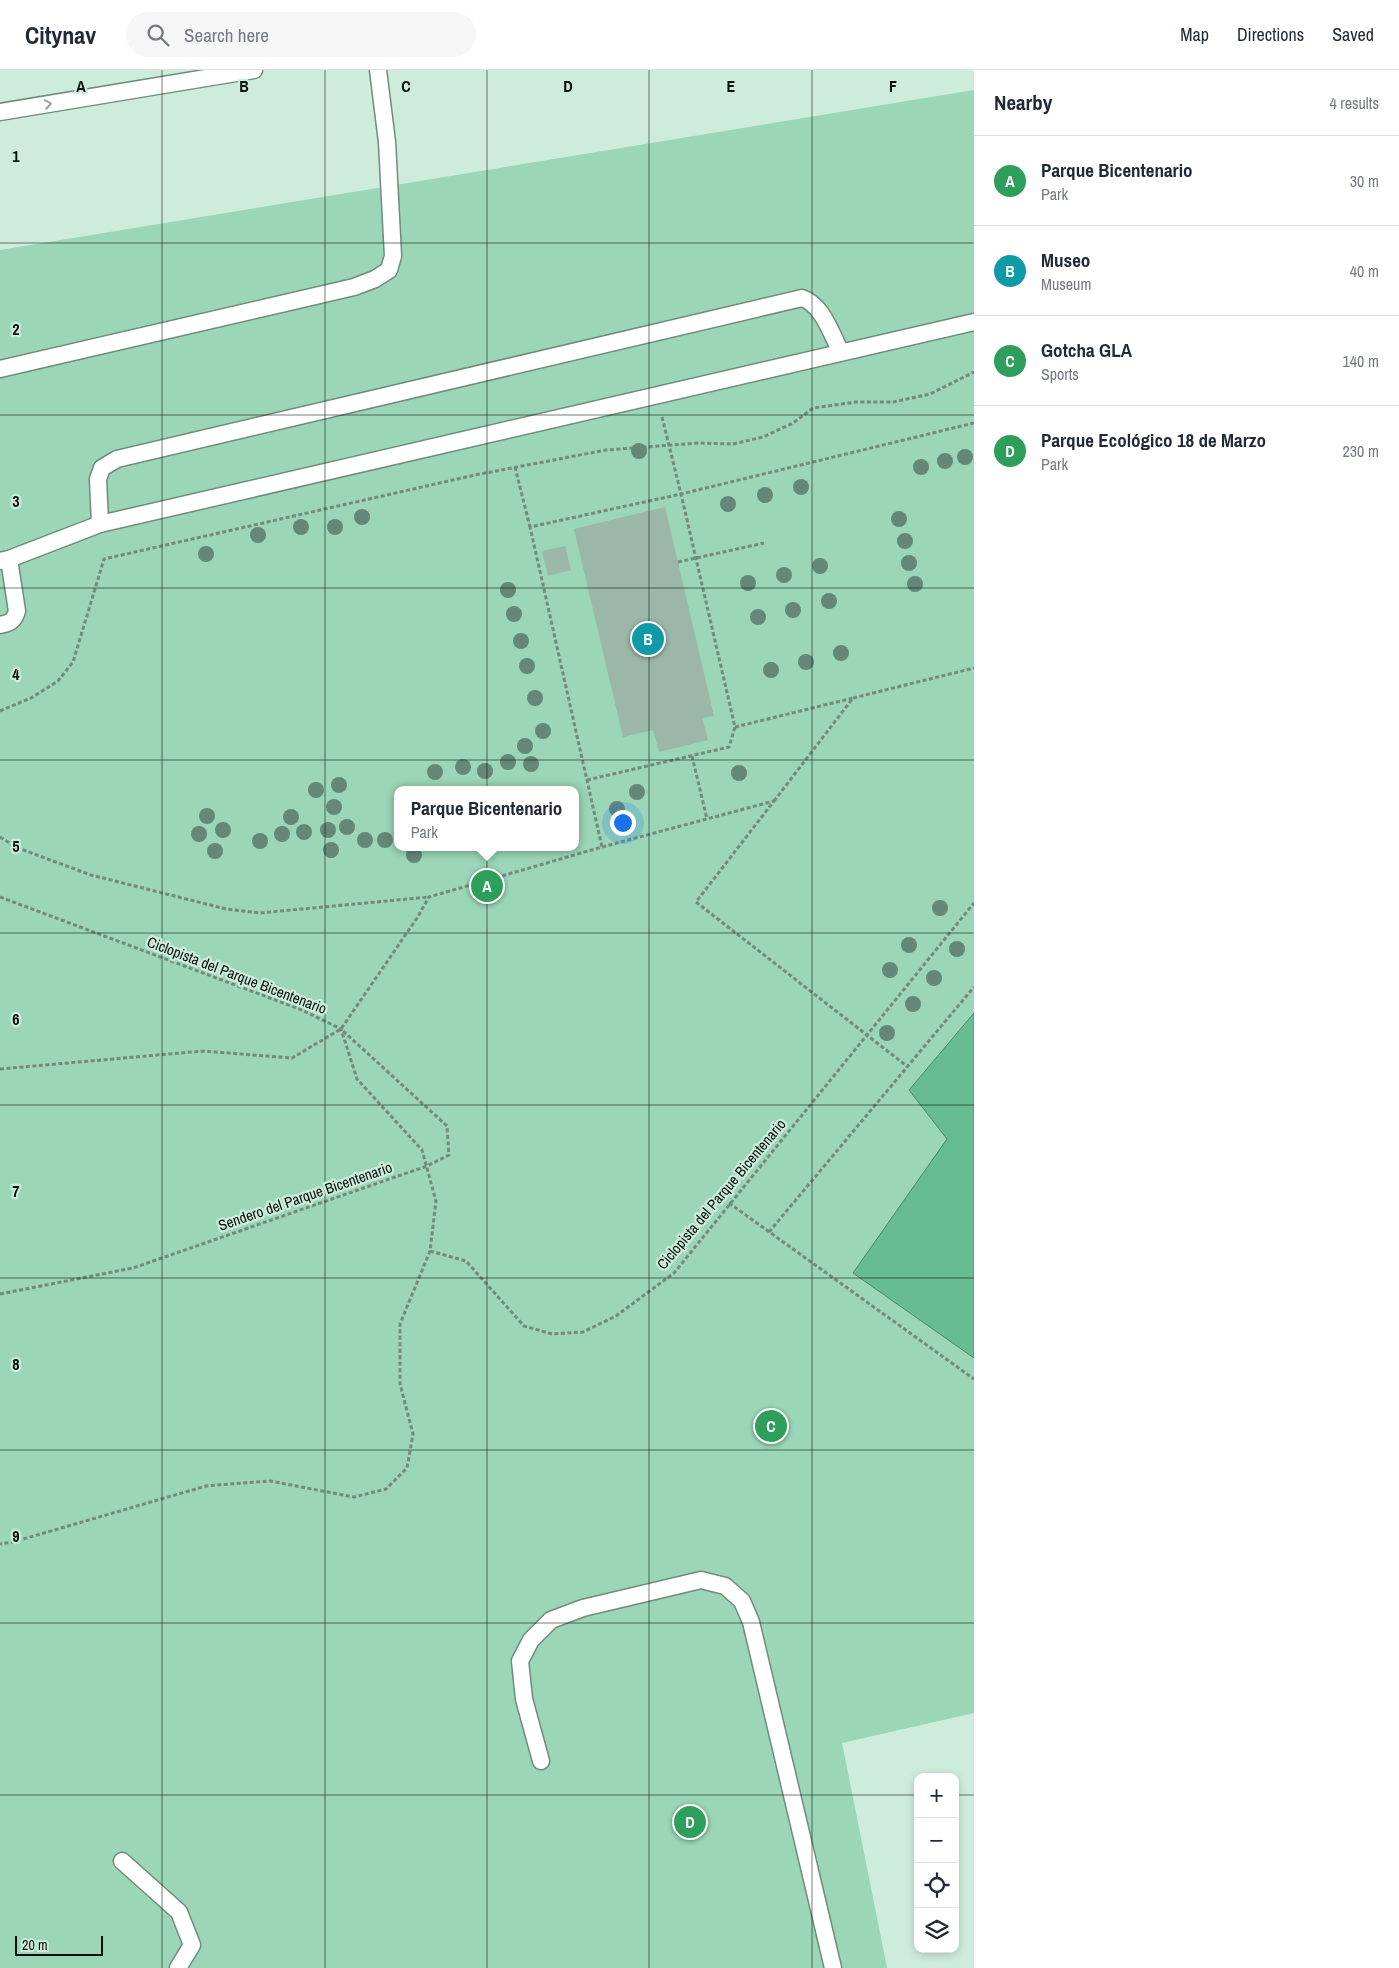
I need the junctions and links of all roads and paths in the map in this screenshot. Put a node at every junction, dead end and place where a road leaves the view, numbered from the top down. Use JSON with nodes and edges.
{"nodes":[{"id":1,"x":254,"y":70,"type":"edge"},
{"id":2,"x":378,"y":70,"type":"edge"},
{"id":3,"x":216,"y":73,"type":"edge"},
{"id":4,"x":0,"y":112,"type":"edge"},
{"id":5,"x":974,"y":322,"type":"edge"},
{"id":6,"x":841,"y":352,"type":"junction"},
{"id":7,"x":0,"y":369,"type":"edge"},
{"id":8,"x":974,"y":372,"type":"edge"},
{"id":9,"x":657,"y":395,"type":"junction"},
{"id":10,"x":974,"y":423,"type":"edge"},
{"id":11,"x":669,"y":445,"type":"junction"},
{"id":12,"x":515,"y":467,"type":"junction"},
{"id":13,"x":681,"y":494,"type":"junction"},
{"id":14,"x":100,"y":524,"type":"junction"},
{"id":15,"x":530,"y":527,"type":"junction"},
{"id":16,"x":764,"y":543,"type":"dead end"},
{"id":17,"x":4,"y":560,"type":"edge"},
{"id":18,"x":678,"y":562,"type":"dead end"},
{"id":19,"x":0,"y":625,"type":"edge"},
{"id":20,"x":974,"y":668,"type":"edge"},
{"id":21,"x":853,"y":698,"type":"junction"},
{"id":22,"x":0,"y":711,"type":"edge"},
{"id":23,"x":735,"y":727,"type":"junction"},
{"id":24,"x":692,"y":756,"type":"junction"},
{"id":25,"x":587,"y":780,"type":"junction"},
{"id":26,"x":774,"y":801,"type":"junction"},
{"id":27,"x":708,"y":819,"type":"junction"},
{"id":28,"x":0,"y":838,"type":"edge"},
{"id":29,"x":602,"y":847,"type":"junction"},
{"id":30,"x":0,"y":897,"type":"edge"},
{"id":31,"x":429,"y":897,"type":"junction"},
{"id":32,"x":974,"y":903,"type":"edge"},
{"id":33,"x":974,"y":987,"type":"edge"},
{"id":34,"x":341,"y":1029,"type":"junction"},
{"id":35,"x":867,"y":1035,"type":"junction"},
{"id":36,"x":908,"y":1067,"type":"junction"},
{"id":37,"x":0,"y":1069,"type":"edge"},
{"id":38,"x":427,"y":1166,"type":"junction"},
{"id":39,"x":729,"y":1203,"type":"junction"},
{"id":40,"x":769,"y":1232,"type":"junction"},
{"id":41,"x":430,"y":1251,"type":"junction"},
{"id":42,"x":0,"y":1294,"type":"edge"},
{"id":43,"x":974,"y":1379,"type":"edge"},
{"id":44,"x":0,"y":1544,"type":"edge"},
{"id":45,"x":542,"y":1761,"type":"dead end"},
{"id":46,"x":122,"y":1861,"type":"dead end"},
{"id":47,"x":178,"y":1968,"type":"edge"},
{"id":48,"x":833,"y":1968,"type":"edge"}],
"edges":[{"from":1,"to":3,"type":"lane"},
{"from":2,"to":7,"type":"lane"},
{"from":4,"to":3,"type":"lane","one_way":true},
{"from":5,"to":6,"type":"lane"},
{"from":6,"to":9,"type":"lane"},
{"from":6,"to":14,"type":"lane"},
{"from":8,"to":11,"type":"path"},
{"from":9,"to":11,"type":"path"},
{"from":9,"to":14,"type":"lane"},
{"from":10,"to":13,"type":"path"},
{"from":11,"to":12,"type":"path"},
{"from":11,"to":13,"type":"path"},
{"from":12,"to":15,"type":"path"},
{"from":12,"to":22,"type":"path"},
{"from":13,"to":15,"type":"path"},
{"from":13,"to":23,"type":"path"},
{"from":14,"to":17,"type":"lane"},
{"from":15,"to":25,"type":"path"},
{"from":16,"to":18,"type":"path","bridge":true},
{"from":17,"to":19,"type":"lane"},
{"from":20,"to":21,"type":"path"},
{"from":21,"to":23,"type":"path"},
{"from":21,"to":26,"type":"path"},
{"from":23,"to":24,"type":"path"},
{"from":24,"to":25,"type":"path"},
{"from":24,"to":27,"type":"path"},
{"from":25,"to":29,"type":"path"},
{"from":26,"to":27,"type":"path"},
{"from":26,"to":35,"type":"path"},
{"from":27,"to":29,"type":"path"},
{"from":28,"to":31,"type":"path"},
{"from":29,"to":31,"type":"path"},
{"from":30,"to":34,"type":"path","name":"Ciclopista del Parque Bicentenario"},
{"from":31,"to":34,"type":"path"},
{"from":32,"to":35,"type":"path","name":"Ciclopista del Parque Bicentenario"},
{"from":33,"to":36,"type":"path"},
{"from":34,"to":37,"type":"path"},
{"from":34,"to":38,"type":"path","name":"Ciclopista del Parque Bicentenario"},
{"from":34,"to":38,"type":"path","name":"Sendero del Parque Bicentenario"},
{"from":35,"to":36,"type":"path"},
{"from":35,"to":39,"type":"path","name":"Ciclopista del Parque Bicentenario"},
{"from":36,"to":40,"type":"path"},
{"from":38,"to":41,"type":"path","name":"Ciclopista del Parque Bicentenario"},
{"from":38,"to":42,"type":"path","name":"Sendero del Parque Bicentenario"},
{"from":39,"to":40,"type":"path"},
{"from":39,"to":41,"type":"path","name":"Ciclopista del Parque Bicentenario"},
{"from":40,"to":43,"type":"path"},
{"from":41,"to":44,"type":"path","name":"Ciclopista del Parque Bicentenario"},
{"from":45,"to":48,"type":"lane"},
{"from":46,"to":47,"type":"lane"}]}
